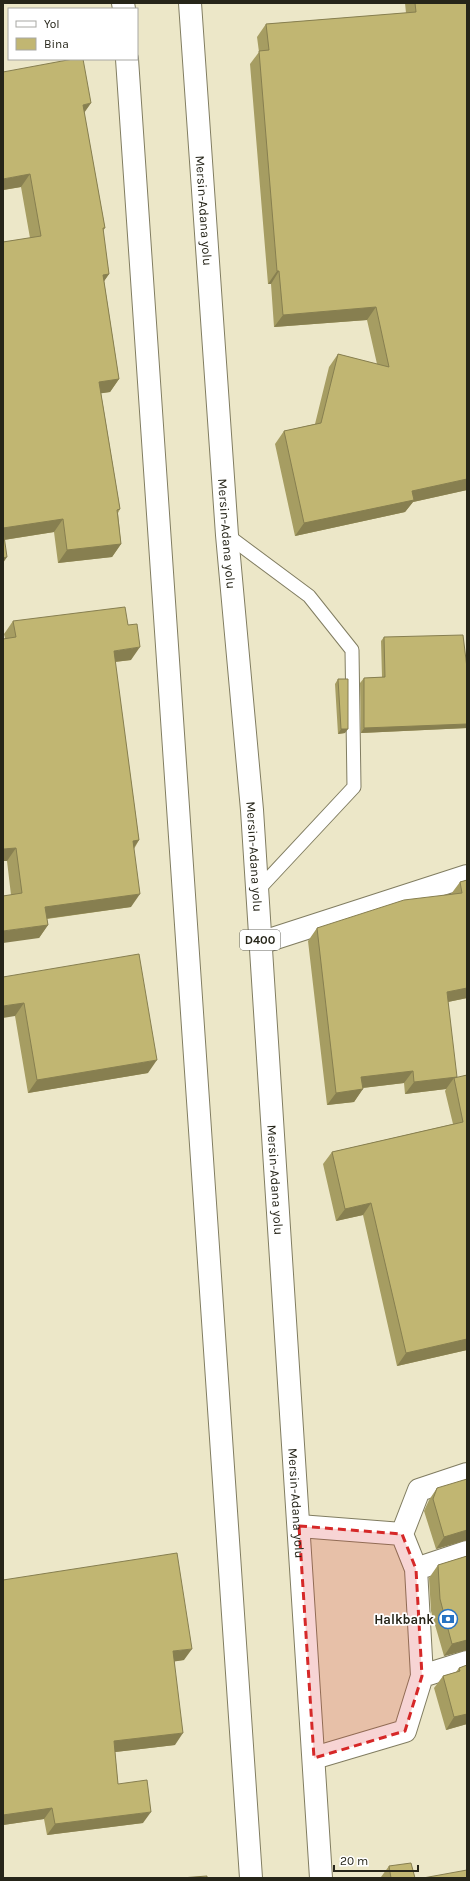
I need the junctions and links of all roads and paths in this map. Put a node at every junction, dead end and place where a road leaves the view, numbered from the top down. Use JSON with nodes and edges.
{"nodes":[{"id":1,"x":190,"y":3,"type":"edge"},
{"id":2,"x":127,"y":60,"type":"edge"},
{"id":3,"x":227,"y":535,"type":"junction"},
{"id":4,"x":467,"y":876,"type":"edge"},
{"id":5,"x":257,"y":891,"type":"junction"},
{"id":6,"x":260,"y":943,"type":"junction"},
{"id":7,"x":467,"y":1474,"type":"edge"},
{"id":8,"x":299,"y":1526,"type":"junction"},
{"id":9,"x":402,"y":1534,"type":"junction"},
{"id":10,"x":467,"y":1552,"type":"edge"},
{"id":11,"x":416,"y":1569,"type":"junction"},
{"id":12,"x":467,"y":1662,"type":"edge"},
{"id":13,"x":422,"y":1676,"type":"junction"},
{"id":14,"x":314,"y":1758,"type":"junction"},
{"id":15,"x":251,"y":1878,"type":"edge"},
{"id":16,"x":321,"y":1878,"type":"edge"}],
"edges":[{"from":1,"to":3,"type":"main road","name":"Mersin-Adana yolu","number":"D400"},
{"from":2,"to":15,"type":"main road"},
{"from":3,"to":5,"type":"main road","name":"Mersin-Adana yolu","number":"D400"},
{"from":3,"to":5,"type":"lane"},
{"from":4,"to":6,"type":"main road"},
{"from":5,"to":6,"type":"main road","name":"Mersin-Adana yolu","number":"D400"},
{"from":6,"to":8,"type":"main road","name":"Mersin-Adana yolu","number":"D400"},
{"from":7,"to":9,"type":"main road"},
{"from":8,"to":9,"type":"main road"},
{"from":8,"to":14,"type":"main road","name":"Mersin-Adana yolu","number":"D400"},
{"from":9,"to":11,"type":"main road"},
{"from":10,"to":11,"type":"main road"},
{"from":11,"to":13,"type":"main road"},
{"from":12,"to":13,"type":"main road"},
{"from":13,"to":14,"type":"main road"},
{"from":14,"to":16,"type":"main road","name":"Mersin-Adana yolu","number":"D400"}]}
